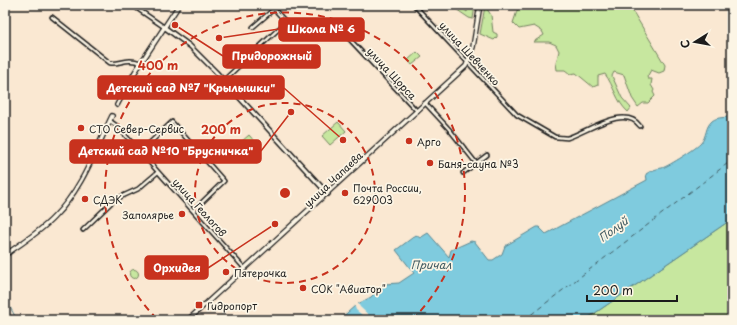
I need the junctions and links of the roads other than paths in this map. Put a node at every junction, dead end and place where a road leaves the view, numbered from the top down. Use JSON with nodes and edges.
{"nodes":[{"id":1,"x":132,"y":5,"type":"edge"},
{"id":2,"x":179,"y":5,"type":"edge"},
{"id":3,"x":414,"y":5,"type":"edge"},
{"id":4,"x":480,"y":5,"type":"edge"},
{"id":5,"x":52,"y":16,"type":"dead end"},
{"id":6,"x":164,"y":27,"type":"junction"},
{"id":7,"x":253,"y":27,"type":"dead end"},
{"id":8,"x":339,"y":28,"type":"dead end"},
{"id":9,"x":141,"y":63,"type":"junction"},
{"id":10,"x":468,"y":63,"type":"junction"},
{"id":11,"x":224,"y":80,"type":"junction"},
{"id":12,"x":425,"y":103,"type":"junction"},
{"id":13,"x":117,"y":105,"type":"dead end"},
{"id":14,"x":417,"y":111,"type":"junction"},
{"id":15,"x":112,"y":116,"type":"dead end"},
{"id":16,"x":109,"y":121,"type":"junction"},
{"id":17,"x":640,"y":126,"type":"dead end"},
{"id":18,"x":140,"y":152,"type":"junction"},
{"id":19,"x":487,"y":156,"type":"dead end"},
{"id":20,"x":476,"y":162,"type":"junction"},
{"id":21,"x":158,"y":172,"type":"junction"},
{"id":22,"x":463,"y":173,"type":"dead end"},
{"id":23,"x":329,"y":194,"type":"junction"},
{"id":24,"x":193,"y":211,"type":"junction"},
{"id":25,"x":83,"y":230,"type":"dead end"},
{"id":26,"x":5,"y":255,"type":"edge"},
{"id":27,"x":246,"y":269,"type":"junction"},
{"id":28,"x":188,"y":320,"type":"edge"}],
"edges":[{"from":1,"to":6,"type":"street"},
{"from":2,"to":6,"type":"main road"},
{"from":3,"to":10,"type":"street","name":"улица Шевченко"},
{"from":4,"to":10,"type":"main road"},
{"from":5,"to":9,"type":"street"},
{"from":6,"to":9,"type":"main road"},
{"from":6,"to":11,"type":"street"},
{"from":7,"to":11,"type":"street"},
{"from":8,"to":14,"type":"street","name":"улица Щорса"},
{"from":9,"to":13,"type":"main road"},
{"from":10,"to":12,"type":"main road","name":"улица Чапаева"},
{"from":10,"to":17,"type":"street","name":"улица Шевченко"},
{"from":11,"to":23,"type":"street"},
{"from":12,"to":14,"type":"main road","name":"улица Чапаева"},
{"from":12,"to":20,"type":"street"},
{"from":14,"to":23,"type":"main road","name":"улица Чапаева"},
{"from":15,"to":16,"type":"main road"},
{"from":16,"to":18,"type":"street","name":"улица Геологов"},
{"from":16,"to":26,"type":"main road"},
{"from":18,"to":21,"type":"street","name":"улица Геологов"},
{"from":18,"to":24,"type":"street"},
{"from":19,"to":20,"type":"street"},
{"from":20,"to":22,"type":"street"},
{"from":21,"to":24,"type":"street","name":"улица Геологов"},
{"from":21,"to":25,"type":"street"},
{"from":23,"to":27,"type":"main road","name":"улица Чапаева"},
{"from":24,"to":27,"type":"street","name":"улица Геологов"},
{"from":27,"to":28,"type":"main road","name":"улица Чапаева"}]}
